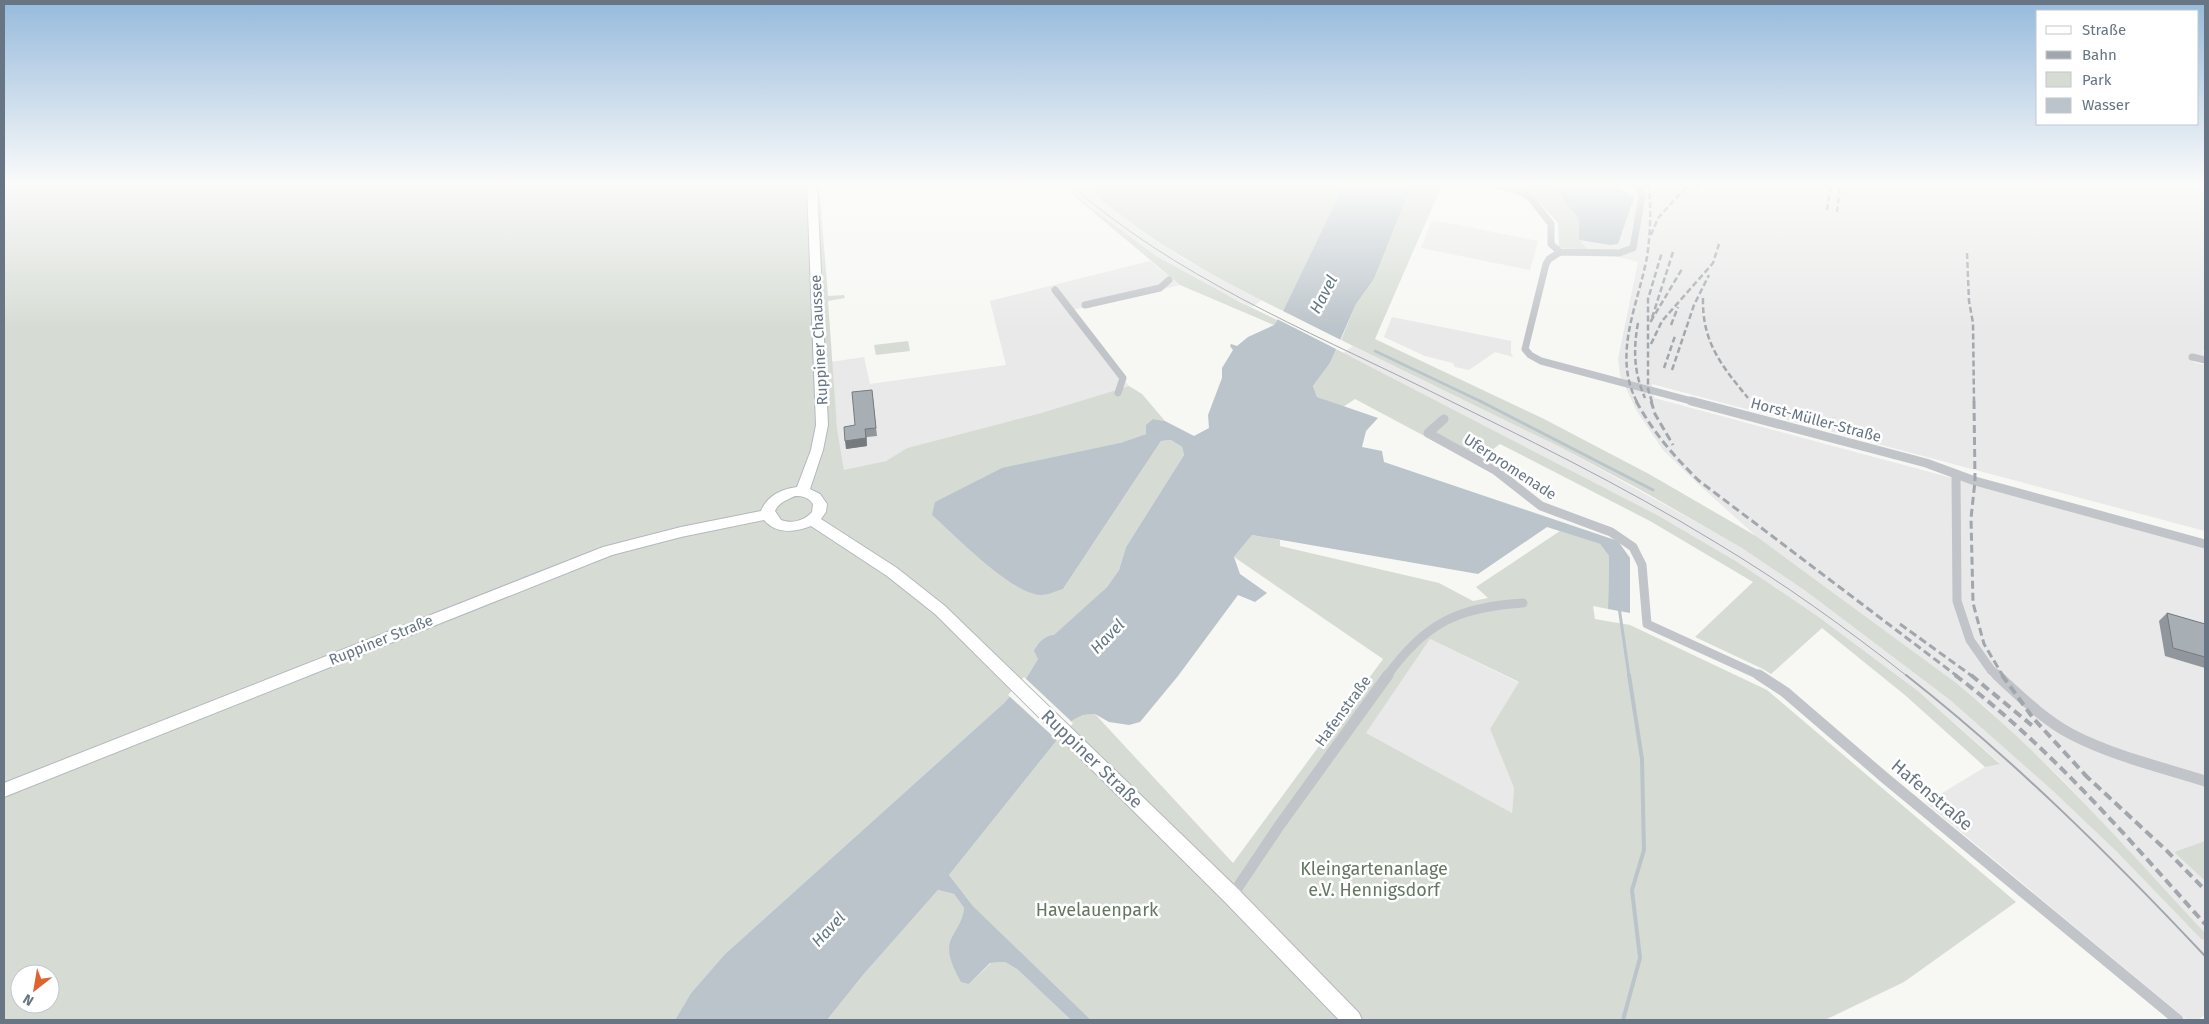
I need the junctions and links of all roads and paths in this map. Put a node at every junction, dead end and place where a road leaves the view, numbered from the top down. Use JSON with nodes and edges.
{"nodes":[{"id":1,"x":814,"y":233,"type":"edge"},
{"id":2,"x":1551,"y":233,"type":"edge"},
{"id":3,"x":1636,"y":233,"type":"edge"},
{"id":4,"x":1560,"y":252,"type":"junction"},
{"id":5,"x":1169,"y":280,"type":"dead end"},
{"id":6,"x":1055,"y":290,"type":"dead end"},
{"id":7,"x":1085,"y":305,"type":"dead end"},
{"id":8,"x":2192,"y":357,"type":"dead end"},
{"id":9,"x":2205,"y":360,"type":"edge"},
{"id":10,"x":1118,"y":394,"type":"dead end"},
{"id":11,"x":1444,"y":419,"type":"dead end"},
{"id":12,"x":1956,"y":475,"type":"junction"},
{"id":13,"x":802,"y":492,"type":"junction"},
{"id":14,"x":767,"y":515,"type":"junction"},
{"id":15,"x":812,"y":520,"type":"junction"},
{"id":16,"x":2205,"y":544,"type":"edge"},
{"id":17,"x":1523,"y":604,"type":"dead end"},
{"id":18,"x":1647,"y":624,"type":"joint"},
{"id":19,"x":2205,"y":782,"type":"edge"},
{"id":20,"x":4,"y":790,"type":"edge"},
{"id":21,"x":1232,"y":896,"type":"junction"},
{"id":22,"x":1352,"y":1020,"type":"edge"},
{"id":23,"x":2178,"y":1020,"type":"edge"}],
"edges":[{"from":1,"to":13,"type":"main road","name":"Ruppiner Chaussee"},
{"from":2,"to":4,"type":"street"},
{"from":3,"to":4,"type":"street"},
{"from":4,"to":12,"type":"street","name":"Horst-Müller-Straße"},
{"from":5,"to":7,"type":"street"},
{"from":6,"to":10,"type":"street"},
{"from":8,"to":9,"type":"street"},
{"from":11,"to":18,"type":"street","name":"Uferpromenade"},
{"from":12,"to":16,"type":"street","name":"Horst-Müller-Straße"},
{"from":12,"to":19,"type":"street"},
{"from":13,"to":14,"type":"main road"},
{"from":13,"to":15,"type":"main road"},
{"from":14,"to":15,"type":"main road"},
{"from":14,"to":20,"type":"main road","name":"Ruppiner Straße"},
{"from":15,"to":21,"type":"main road","name":"Ruppiner Straße"},
{"from":17,"to":21,"type":"street","name":"Hafenstraße"},
{"from":18,"to":23,"type":"street","name":"Hafenstraße"},
{"from":21,"to":22,"type":"main road","name":"Ruppiner Straße"}]}
